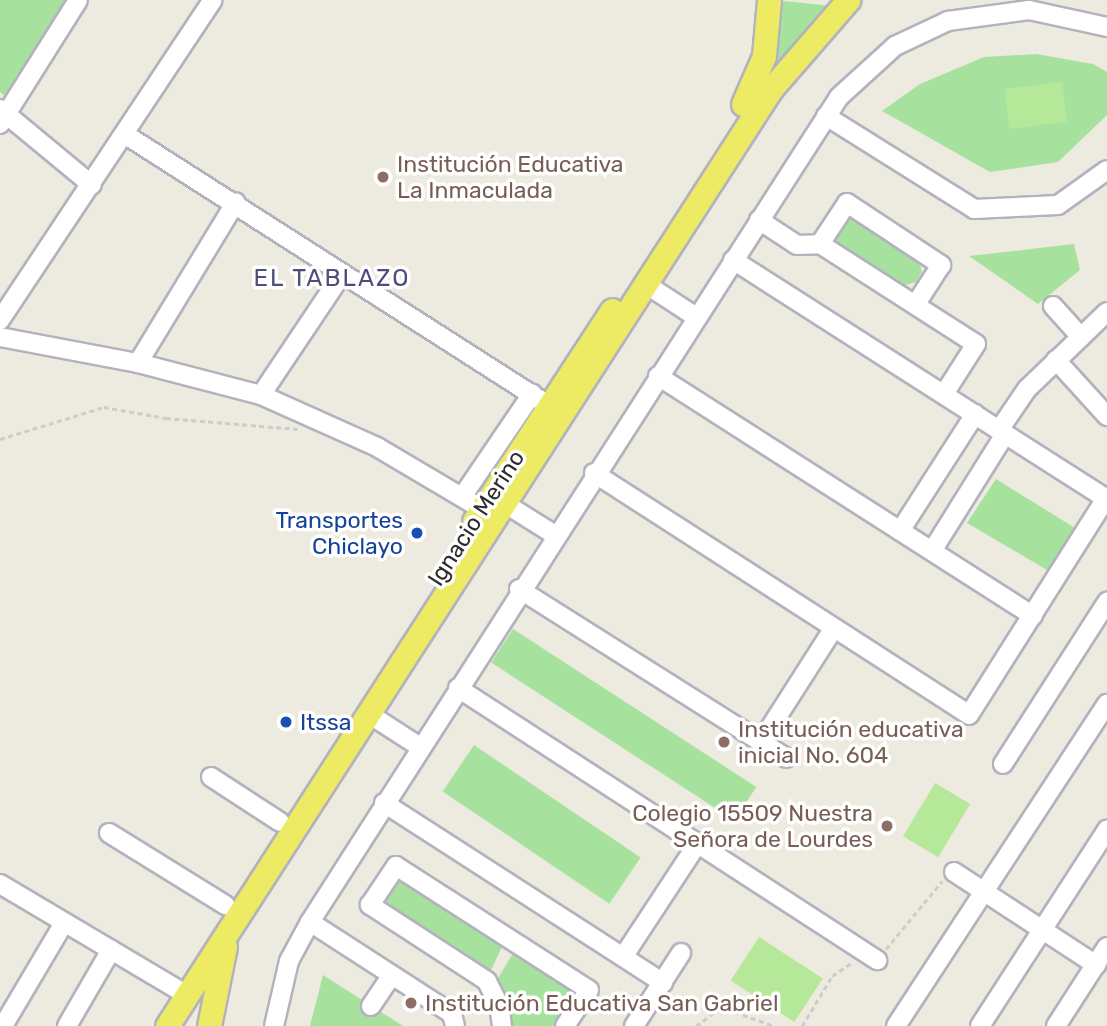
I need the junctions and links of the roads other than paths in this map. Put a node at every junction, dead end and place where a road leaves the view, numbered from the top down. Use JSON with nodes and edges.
{"nodes":[{"id":1,"x":78,"y":0,"type":"edge"},
{"id":2,"x":213,"y":0,"type":"edge"},
{"id":3,"x":769,"y":0,"type":"edge"},
{"id":4,"x":848,"y":0,"type":"edge"},
{"id":5,"x":1107,"y":27,"type":"edge"},
{"id":6,"x":2,"y":116,"type":"edge"},
{"id":7,"x":826,"y":116,"type":"junction"},
{"id":8,"x":126,"y":135,"type":"junction"},
{"id":9,"x":1107,"y":170,"type":"edge"},
{"id":10,"x":92,"y":185,"type":"junction"},
{"id":11,"x":236,"y":202,"type":"junction"},
{"id":12,"x":760,"y":220,"type":"junction"},
{"id":13,"x":820,"y":244,"type":"junction"},
{"id":14,"x":733,"y":260,"type":"junction"},
{"id":15,"x":342,"y":274,"type":"junction"},
{"id":16,"x":647,"y":285,"type":"junction"},
{"id":17,"x":916,"y":304,"type":"junction"},
{"id":18,"x":1053,"y":306,"type":"dead end"},
{"id":19,"x":1107,"y":312,"type":"edge"},
{"id":20,"x":696,"y":317,"type":"junction"},
{"id":21,"x":0,"y":320,"type":"edge"},
{"id":22,"x":0,"y":337,"type":"edge"},
{"id":23,"x":1081,"y":337,"type":"junction"},
{"id":24,"x":1056,"y":360,"type":"junction"},
{"id":25,"x":138,"y":363,"type":"junction"},
{"id":26,"x":658,"y":376,"type":"junction"},
{"id":27,"x":944,"y":394,"type":"junction"},
{"id":28,"x":261,"y":396,"type":"junction"},
{"id":29,"x":548,"y":404,"type":"junction"},
{"id":30,"x":975,"y":414,"type":"junction"},
{"id":31,"x":1107,"y":416,"type":"edge"},
{"id":32,"x":1002,"y":432,"type":"junction"},
{"id":33,"x":594,"y":474,"type":"junction"},
{"id":34,"x":1106,"y":498,"type":"edge"},
{"id":35,"x":486,"y":506,"type":"junction"},
{"id":36,"x":900,"y":530,"type":"junction"},
{"id":37,"x":555,"y":535,"type":"junction"},
{"id":38,"x":932,"y":551,"type":"junction"},
{"id":39,"x":519,"y":589,"type":"junction"},
{"id":40,"x":1107,"y":602,"type":"edge"},
{"id":41,"x":1033,"y":617,"type":"junction"},
{"id":42,"x":834,"y":628,"type":"junction"},
{"id":43,"x":458,"y":688,"type":"junction"},
{"id":44,"x":1107,"y":704,"type":"edge"},
{"id":45,"x":369,"y":714,"type":"junction"},
{"id":46,"x":761,"y":742,"type":"junction"},
{"id":47,"x":420,"y":747,"type":"junction"},
{"id":48,"x":786,"y":758,"type":"dead end"},
{"id":49,"x":1003,"y":764,"type":"dead end"},
{"id":50,"x":211,"y":777,"type":"dead end"},
{"id":51,"x":384,"y":803,"type":"junction"},
{"id":52,"x":280,"y":822,"type":"junction"},
{"id":53,"x":1107,"y":830,"type":"edge"},
{"id":54,"x":109,"y":833,"type":"dead end"},
{"id":55,"x":698,"y":844,"type":"junction"},
{"id":56,"x":954,"y":872,"type":"dead end"},
{"id":57,"x":0,"y":884,"type":"edge"},
{"id":58,"x":983,"y":891,"type":"junction"},
{"id":59,"x":229,"y":913,"type":"junction"},
{"id":60,"x":310,"y":922,"type":"junction"},
{"id":61,"x":64,"y":923,"type":"junction"},
{"id":62,"x":1042,"y":930,"type":"junction"},
{"id":63,"x":1107,"y":947,"type":"edge"},
{"id":64,"x":111,"y":950,"type":"junction"},
{"id":65,"x":681,"y":953,"type":"dead end"},
{"id":66,"x":623,"y":957,"type":"junction"},
{"id":67,"x":877,"y":960,"type":"dead end"},
{"id":68,"x":1096,"y":965,"type":"junction"},
{"id":69,"x":392,"y":975,"type":"junction"},
{"id":70,"x":663,"y":983,"type":"junction"},
{"id":71,"x":371,"y":1006,"type":"dead end"},
{"id":72,"x":169,"y":1009,"type":"edge"},
{"id":73,"x":640,"y":1024,"type":"edge"},
{"id":74,"x":3,"y":1026,"type":"edge"},
{"id":75,"x":68,"y":1026,"type":"edge"},
{"id":76,"x":206,"y":1026,"type":"edge"},
{"id":77,"x":274,"y":1026,"type":"edge"},
{"id":78,"x":455,"y":1026,"type":"edge"},
{"id":79,"x":502,"y":1026,"type":"edge"},
{"id":80,"x":565,"y":1026,"type":"edge"},
{"id":81,"x":896,"y":1026,"type":"edge"},
{"id":82,"x":980,"y":1026,"type":"edge"},
{"id":83,"x":1056,"y":1026,"type":"edge"}],
"edges":[{"from":1,"to":6,"type":"street"},
{"from":2,"to":8,"type":"street"},
{"from":3,"to":29,"type":"main road"},
{"from":4,"to":16,"type":"main road"},
{"from":5,"to":7,"type":"street"},
{"from":6,"to":10,"type":"street"},
{"from":7,"to":9,"type":"street"},
{"from":7,"to":12,"type":"street"},
{"from":8,"to":10,"type":"street"},
{"from":8,"to":11,"type":"street"},
{"from":10,"to":21,"type":"street"},
{"from":11,"to":15,"type":"street"},
{"from":11,"to":25,"type":"street"},
{"from":12,"to":13,"type":"street"},
{"from":12,"to":14,"type":"street"},
{"from":13,"to":17,"type":"street"},
{"from":13,"to":17,"type":"street"},
{"from":14,"to":20,"type":"street"},
{"from":14,"to":27,"type":"street"},
{"from":15,"to":28,"type":"street"},
{"from":15,"to":29,"type":"street"},
{"from":16,"to":20,"type":"street"},
{"from":16,"to":29,"type":"main road"},
{"from":17,"to":27,"type":"street"},
{"from":18,"to":23,"type":"street"},
{"from":19,"to":23,"type":"street"},
{"from":20,"to":26,"type":"street"},
{"from":22,"to":25,"type":"street"},
{"from":23,"to":24,"type":"street"},
{"from":24,"to":31,"type":"street"},
{"from":24,"to":32,"type":"street"},
{"from":25,"to":28,"type":"street"},
{"from":26,"to":33,"type":"street"},
{"from":26,"to":36,"type":"street"},
{"from":27,"to":30,"type":"street"},
{"from":28,"to":35,"type":"street"},
{"from":29,"to":35,"type":"main road"},
{"from":29,"to":35,"type":"street"},
{"from":30,"to":32,"type":"street"},
{"from":30,"to":36,"type":"street"},
{"from":32,"to":34,"type":"street"},
{"from":32,"to":38,"type":"street"},
{"from":33,"to":37,"type":"street"},
{"from":33,"to":42,"type":"street"},
{"from":34,"to":41,"type":"street"},
{"from":35,"to":37,"type":"street"},
{"from":35,"to":45,"type":"main road"},
{"from":35,"to":52,"type":"main road","name":"Ignacio Merino"},
{"from":36,"to":38,"type":"street"},
{"from":37,"to":39,"type":"street"},
{"from":38,"to":41,"type":"street"},
{"from":39,"to":43,"type":"street"},
{"from":39,"to":46,"type":"street"},
{"from":40,"to":49,"type":"street"},
{"from":41,"to":42,"type":"street"},
{"from":42,"to":46,"type":"street"},
{"from":43,"to":47,"type":"street"},
{"from":43,"to":55,"type":"street"},
{"from":44,"to":58,"type":"street"},
{"from":45,"to":47,"type":"street"},
{"from":45,"to":59,"type":"main road"},
{"from":46,"to":48,"type":"street"},
{"from":47,"to":51,"type":"street"},
{"from":50,"to":52,"type":"street"},
{"from":51,"to":60,"type":"street"},
{"from":51,"to":66,"type":"street"},
{"from":52,"to":59,"type":"main road","name":"Ignacio Merino"},
{"from":53,"to":62,"type":"street"},
{"from":54,"to":59,"type":"street"},
{"from":55,"to":66,"type":"street"},
{"from":55,"to":67,"type":"street"},
{"from":56,"to":58,"type":"street"},
{"from":57,"to":61,"type":"street"},
{"from":58,"to":62,"type":"street"},
{"from":58,"to":81,"type":"street"},
{"from":59,"to":72,"type":"main road"},
{"from":59,"to":76,"type":"main road"},
{"from":60,"to":69,"type":"street"},
{"from":60,"to":77,"type":"street"},
{"from":61,"to":64,"type":"street"},
{"from":61,"to":74,"type":"street"},
{"from":62,"to":68,"type":"street"},
{"from":62,"to":82,"type":"street"},
{"from":63,"to":68,"type":"street"},
{"from":64,"to":72,"type":"street"},
{"from":64,"to":75,"type":"street"},
{"from":65,"to":70,"type":"street"},
{"from":66,"to":70,"type":"street"},
{"from":68,"to":83,"type":"street"},
{"from":69,"to":71,"type":"street"},
{"from":69,"to":78,"type":"street"},
{"from":70,"to":73,"type":"street"},
{"from":72,"to":76,"type":"main road"},
{"from":79,"to":80,"type":"street"}]}
